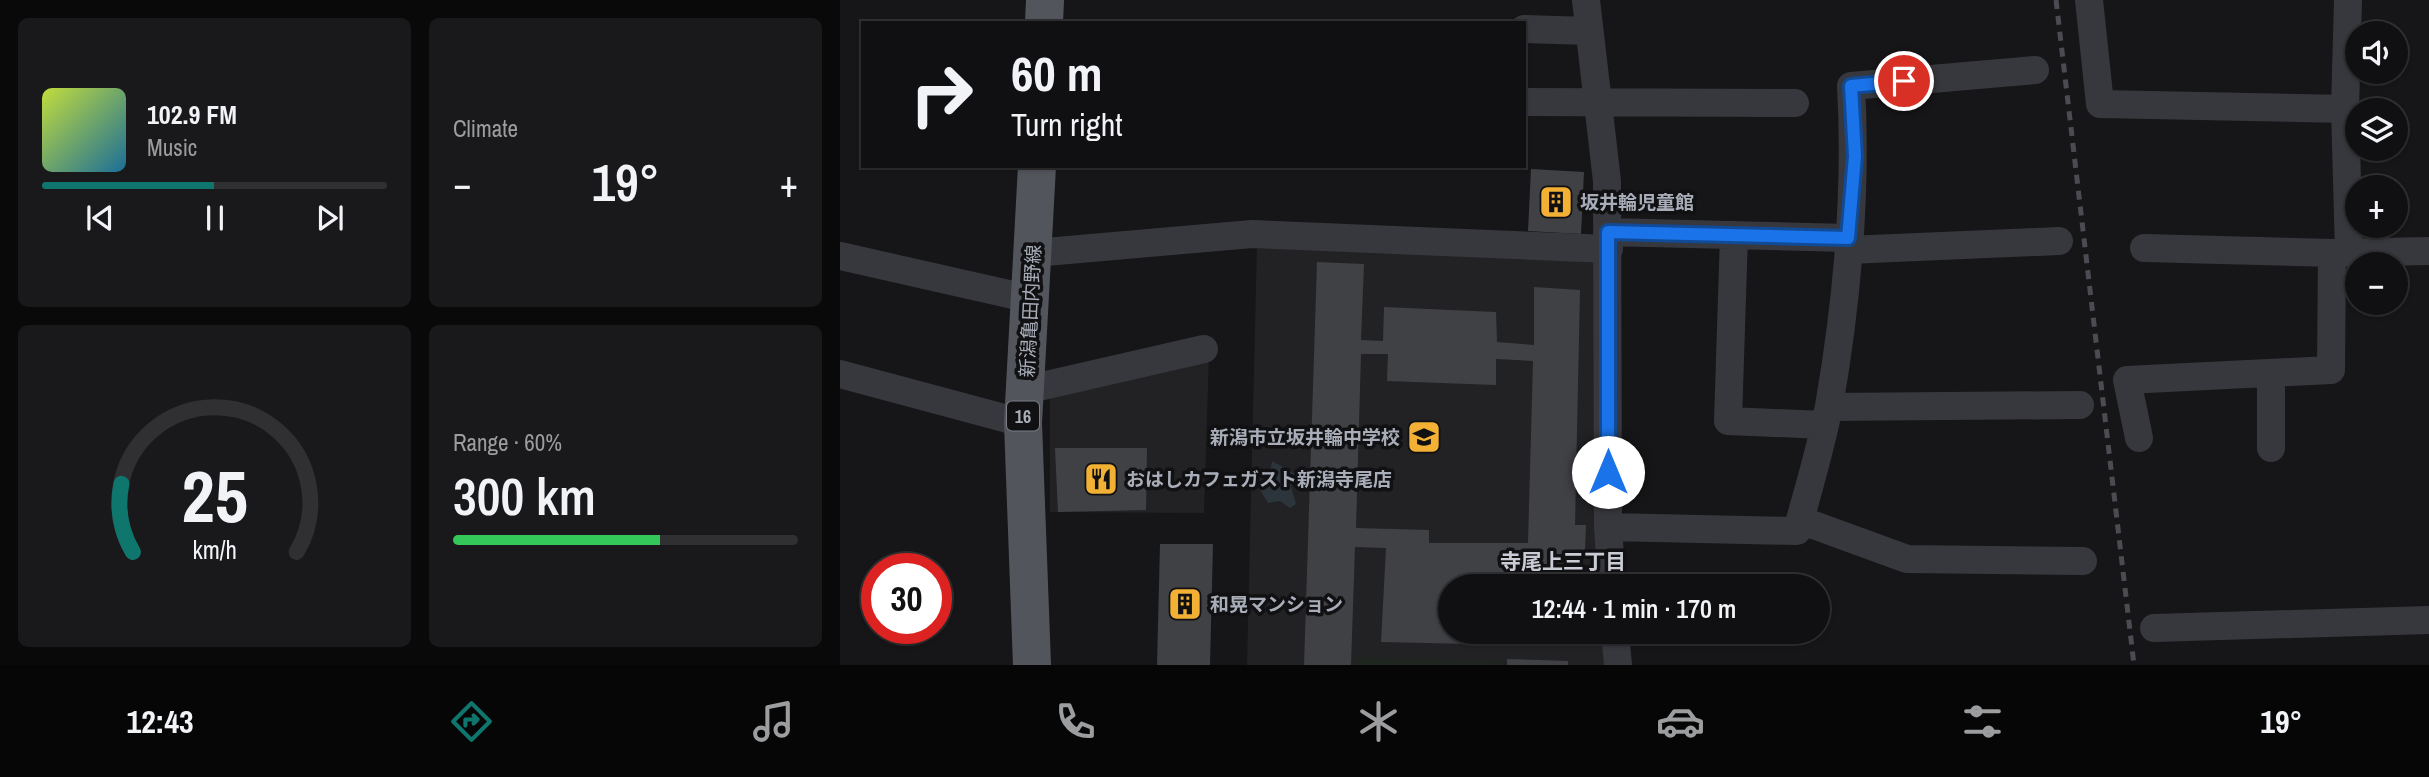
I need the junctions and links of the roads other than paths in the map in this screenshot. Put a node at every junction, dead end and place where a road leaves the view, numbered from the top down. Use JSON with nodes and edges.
{"nodes":[{"id":1,"x":1045,"y":0,"type":"edge"},
{"id":2,"x":1586,"y":0,"type":"edge"},
{"id":3,"x":2089,"y":0,"type":"edge"},
{"id":4,"x":2348,"y":0,"type":"edge"},
{"id":5,"x":1044,"y":21,"type":"edge"},
{"id":6,"x":1526,"y":29,"type":"edge"},
{"id":7,"x":1589,"y":31,"type":"junction"},
{"id":8,"x":2035,"y":71,"type":"dead end"},
{"id":9,"x":2345,"y":98,"type":"edge"},
{"id":10,"x":1526,"y":102,"type":"edge"},
{"id":11,"x":1597,"y":102,"type":"junction"},
{"id":12,"x":1795,"y":103,"type":"dead end"},
{"id":13,"x":2345,"y":109,"type":"joint"},
{"id":14,"x":1037,"y":168,"type":"edge"},
{"id":15,"x":1734,"y":235,"type":"junction"},
{"id":16,"x":1608,"y":241,"type":"junction"},
{"id":17,"x":2059,"y":241,"type":"dead end"},
{"id":18,"x":1848,"y":244,"type":"junction"},
{"id":19,"x":2144,"y":248,"type":"dead end"},
{"id":20,"x":2429,"y":251,"type":"edge"},
{"id":21,"x":2341,"y":252,"type":"junction"},
{"id":22,"x":1034,"y":253,"type":"junction"},
{"id":23,"x":840,"y":256,"type":"edge"},
{"id":24,"x":1031,"y":299,"type":"junction"},
{"id":25,"x":1204,"y":349,"type":"dead end"},
{"id":26,"x":2272,"y":373,"type":"junction"},
{"id":27,"x":840,"y":374,"type":"edge"},
{"id":28,"x":2080,"y":405,"type":"dead end"},
{"id":29,"x":1024,"y":406,"type":"junction"},
{"id":30,"x":1826,"y":416,"type":"junction"},
{"id":31,"x":2139,"y":438,"type":"dead end"},
{"id":32,"x":2271,"y":448,"type":"dead end"},
{"id":33,"x":1800,"y":520,"type":"junction"},
{"id":34,"x":1608,"y":527,"type":"junction"},
{"id":35,"x":2084,"y":561,"type":"dead end"},
{"id":36,"x":1611,"y":574,"type":"edge"},
{"id":37,"x":2429,"y":620,"type":"edge"},
{"id":38,"x":2154,"y":628,"type":"dead end"},
{"id":39,"x":1616,"y":644,"type":"edge"},
{"id":40,"x":1032,"y":665,"type":"edge"},
{"id":41,"x":1618,"y":665,"type":"edge"}],
"edges":[{"from":1,"to":5,"type":"main road"},
{"from":2,"to":7,"type":"street"},
{"from":3,"to":13,"type":"street"},
{"from":4,"to":9,"type":"street"},
{"from":6,"to":7,"type":"street"},
{"from":7,"to":11,"type":"street"},
{"from":8,"to":18,"type":"street"},
{"from":10,"to":11,"type":"street"},
{"from":11,"to":12,"type":"street"},
{"from":11,"to":16,"type":"street"},
{"from":13,"to":21,"type":"street"},
{"from":14,"to":22,"type":"main road","name":"新潟亀田内野線","number":"16"},
{"from":15,"to":16,"type":"street"},
{"from":15,"to":18,"type":"street"},
{"from":15,"to":30,"type":"street"},
{"from":16,"to":22,"type":"street"},
{"from":16,"to":34,"type":"street"},
{"from":17,"to":18,"type":"street"},
{"from":18,"to":30,"type":"street"},
{"from":19,"to":21,"type":"street"},
{"from":20,"to":21,"type":"street"},
{"from":21,"to":26,"type":"street"},
{"from":22,"to":24,"type":"main road","name":"新潟亀田内野線","number":"16"},
{"from":23,"to":24,"type":"street"},
{"from":24,"to":29,"type":"main road","name":"新潟亀田内野線","number":"16"},
{"from":25,"to":29,"type":"street"},
{"from":26,"to":31,"type":"street"},
{"from":26,"to":32,"type":"street"},
{"from":27,"to":29,"type":"street"},
{"from":28,"to":30,"type":"street"},
{"from":29,"to":40,"type":"main road","name":"新潟亀田内野線","number":"16"},
{"from":30,"to":33,"type":"street"},
{"from":33,"to":34,"type":"street"},
{"from":33,"to":35,"type":"street"},
{"from":34,"to":36,"type":"street"},
{"from":37,"to":38,"type":"street"},
{"from":39,"to":41,"type":"street"}]}
